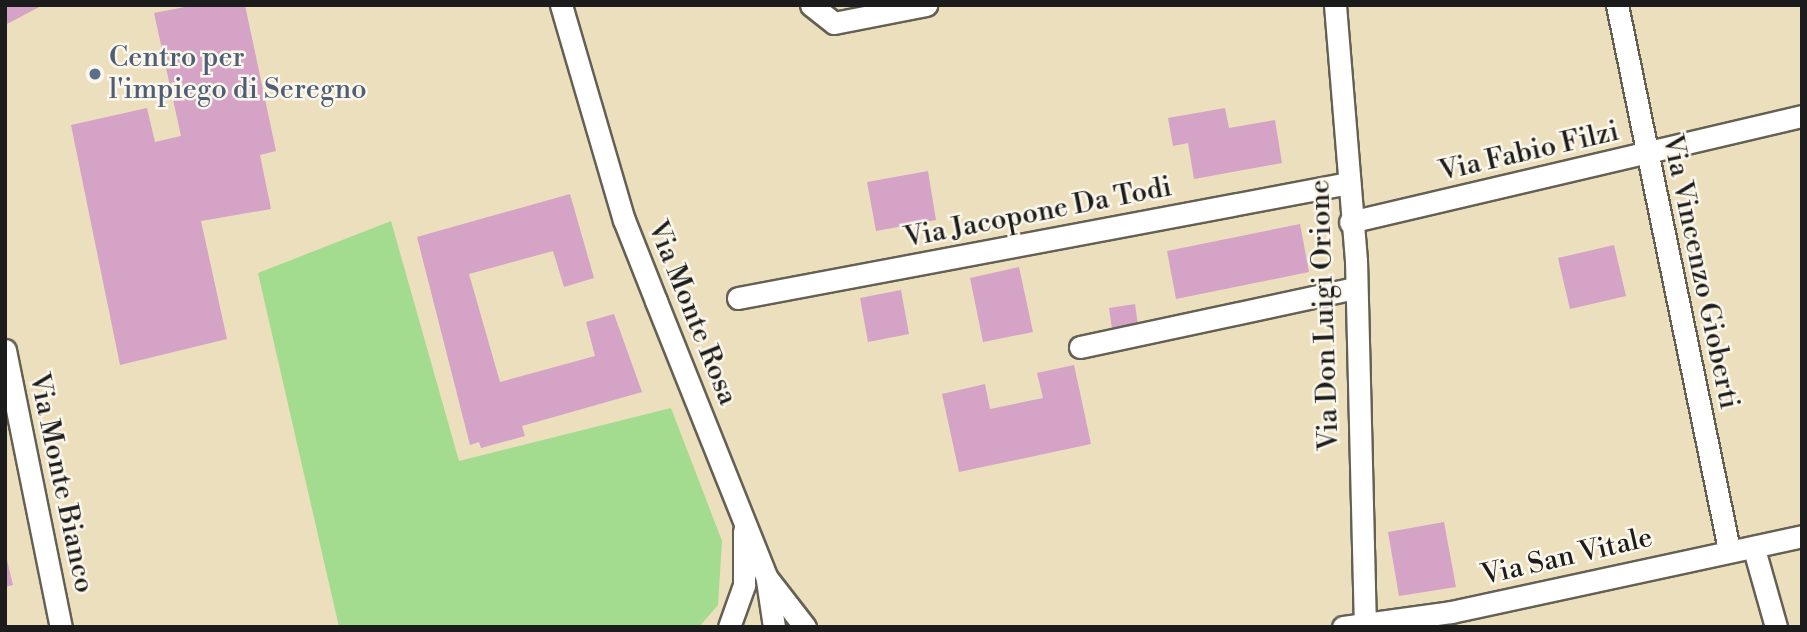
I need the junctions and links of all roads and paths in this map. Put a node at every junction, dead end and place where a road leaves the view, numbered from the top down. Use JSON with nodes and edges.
{"nodes":[{"id":1,"x":561,"y":5,"type":"edge"},
{"id":2,"x":811,"y":5,"type":"edge"},
{"id":3,"x":926,"y":5,"type":"edge"},
{"id":4,"x":1335,"y":5,"type":"edge"},
{"id":5,"x":1617,"y":5,"type":"edge"},
{"id":6,"x":1802,"y":116,"type":"edge"},
{"id":7,"x":1646,"y":153,"type":"junction"},
{"id":8,"x":1349,"y":183,"type":"junction"},
{"id":9,"x":1350,"y":222,"type":"junction"},
{"id":10,"x":1355,"y":288,"type":"junction"},
{"id":11,"x":738,"y":298,"type":"dead end"},
{"id":12,"x":1080,"y":347,"type":"dead end"},
{"id":13,"x":5,"y":351,"type":"edge"},
{"id":14,"x":740,"y":505,"type":"junction"},
{"id":15,"x":1802,"y":536,"type":"edge"},
{"id":16,"x":1754,"y":549,"type":"junction"},
{"id":17,"x":1729,"y":550,"type":"junction"},
{"id":18,"x":767,"y":578,"type":"junction"},
{"id":19,"x":1454,"y":619,"type":"edge"},
{"id":20,"x":1365,"y":624,"type":"junction"},
{"id":21,"x":61,"y":627,"type":"edge"},
{"id":22,"x":729,"y":627,"type":"edge"},
{"id":23,"x":774,"y":627,"type":"edge"},
{"id":24,"x":806,"y":627,"type":"edge"},
{"id":25,"x":1343,"y":627,"type":"edge"},
{"id":26,"x":1776,"y":627,"type":"edge"}],
"edges":[{"from":1,"to":14,"type":"street","name":"Via Monte Rosa"},
{"from":2,"to":3,"type":"street"},
{"from":4,"to":8,"type":"street","name":"Via Don Luigi Orione"},
{"from":5,"to":7,"type":"street","name":"Via Vincenzo Gioberti"},
{"from":6,"to":7,"type":"street","name":"Via Fabio Filzi"},
{"from":7,"to":9,"type":"street","name":"Via Fabio Filzi"},
{"from":7,"to":17,"type":"street","name":"Via Vincenzo Gioberti"},
{"from":8,"to":9,"type":"street","name":"Via Don Luigi Orione"},
{"from":8,"to":11,"type":"street","name":"Via Jacopone Da Todi"},
{"from":9,"to":10,"type":"street","name":"Via Don Luigi Orione"},
{"from":10,"to":12,"type":"street"},
{"from":10,"to":20,"type":"street","name":"Via Don Luigi Orione"},
{"from":13,"to":21,"type":"street","name":"Via Monte Bianco"},
{"from":14,"to":18,"type":"street","name":"Via Monte Rosa"},
{"from":14,"to":22,"type":"street"},
{"from":15,"to":16,"type":"street","name":"Via San Vitale"},
{"from":16,"to":17,"type":"street","name":"Via San Vitale"},
{"from":16,"to":26,"type":"street"},
{"from":17,"to":19,"type":"street","name":"Via San Vitale"},
{"from":18,"to":23,"type":"street"},
{"from":18,"to":24,"type":"street","name":"Via Monte Rosa"},
{"from":19,"to":20,"type":"street","name":"Via San Vitale"},
{"from":20,"to":25,"type":"street","name":"Via San Vitale"}]}
